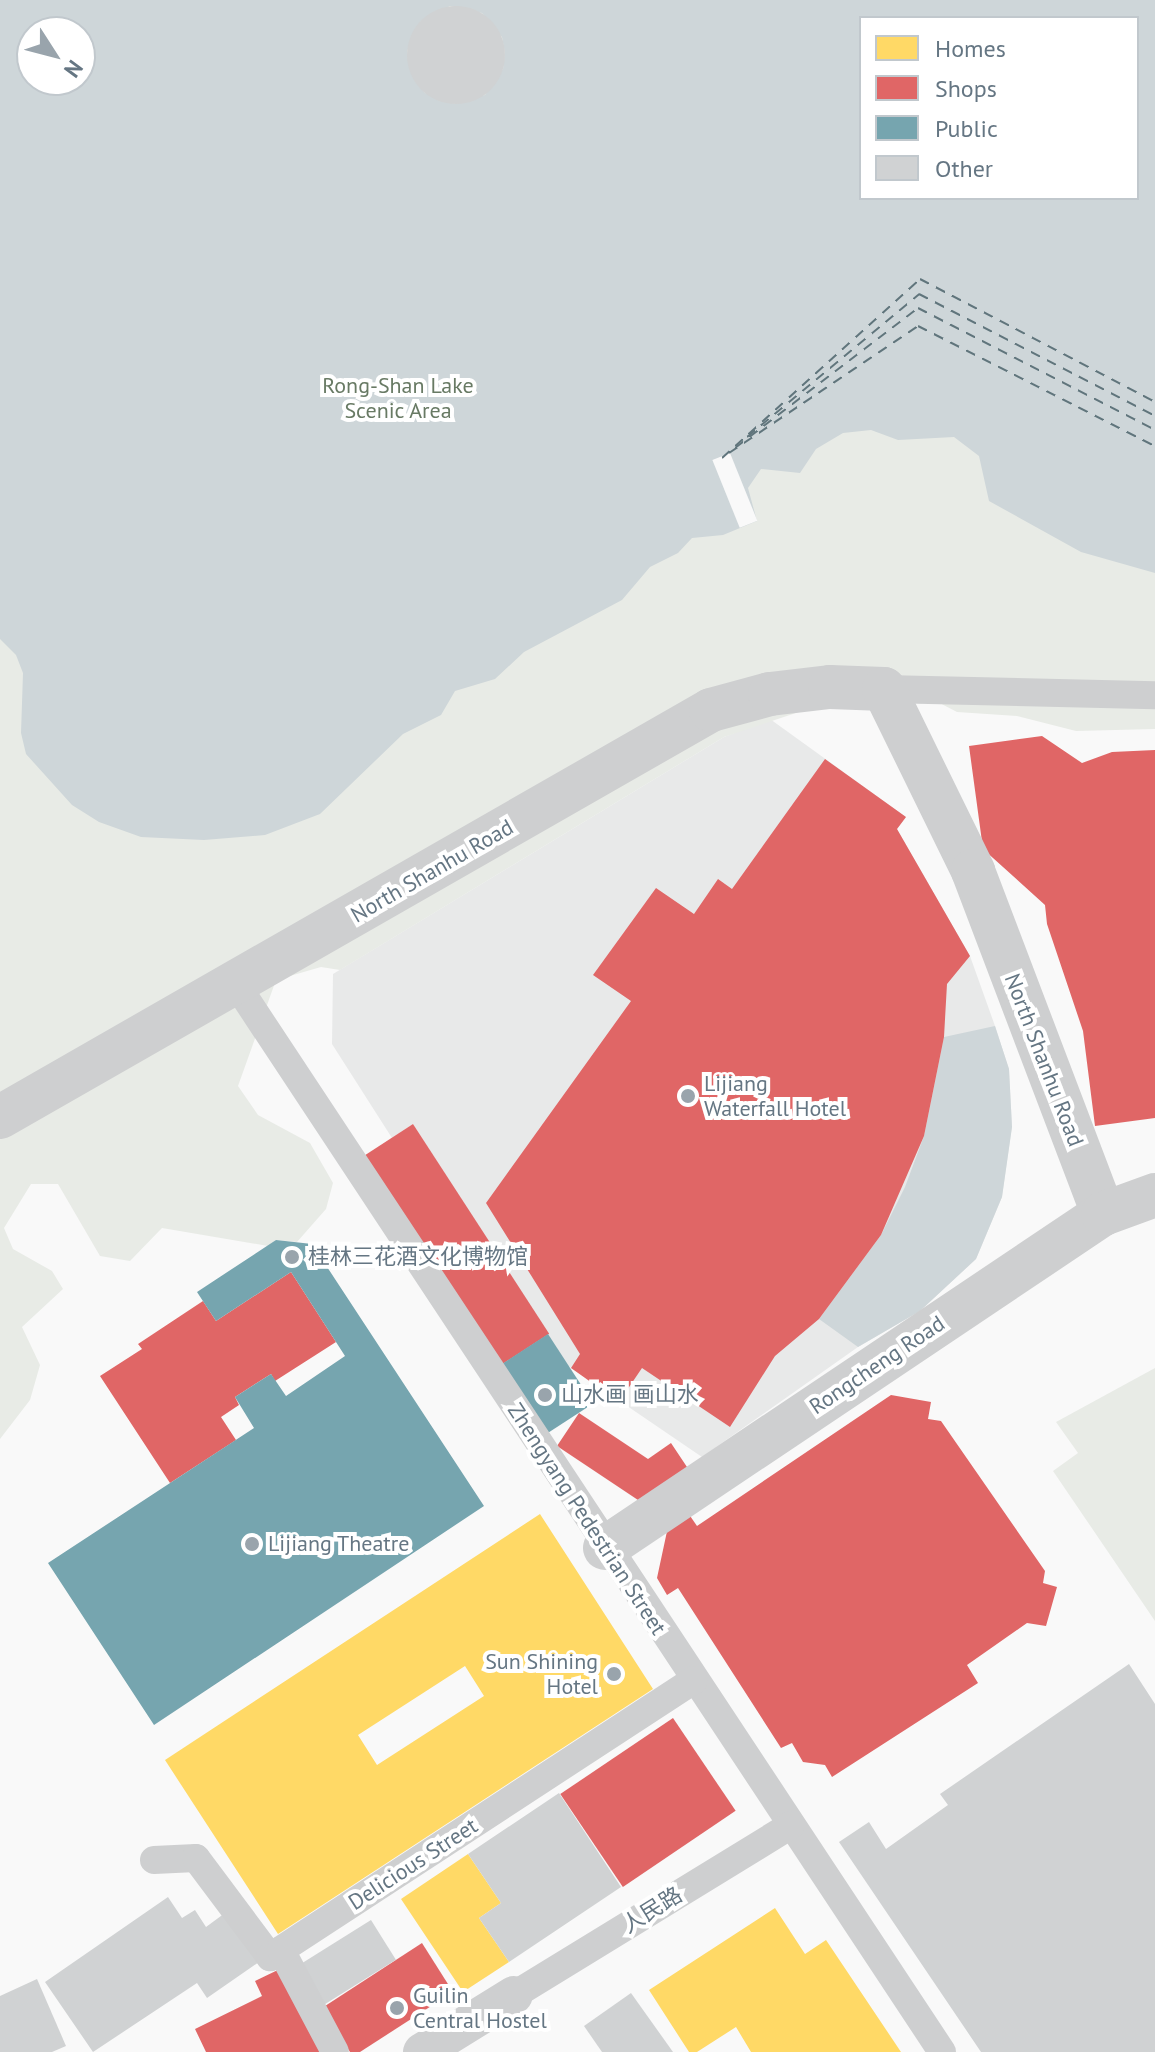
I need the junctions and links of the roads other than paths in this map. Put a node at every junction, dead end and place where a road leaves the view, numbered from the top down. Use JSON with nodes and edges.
{"nodes":[{"id":1,"x":884,"y":689,"type":"junction"},
{"id":2,"x":1155,"y":695,"type":"edge"},
{"id":3,"x":236,"y":984,"type":"junction"},
{"id":4,"x":0,"y":1117,"type":"edge"},
{"id":5,"x":1155,"y":1195,"type":"edge"},
{"id":6,"x":1103,"y":1214,"type":"junction"},
{"id":7,"x":605,"y":1548,"type":"junction"},
{"id":8,"x":694,"y":1680,"type":"junction"},
{"id":9,"x":791,"y":1825,"type":"junction"},
{"id":10,"x":154,"y":1860,"type":"dead end"},
{"id":11,"x":281,"y":1950,"type":"junction"},
{"id":12,"x":514,"y":1995,"type":"joint"},
{"id":13,"x":335,"y":2052,"type":"edge"},
{"id":14,"x":422,"y":2052,"type":"edge"},
{"id":15,"x":942,"y":2052,"type":"edge"}],
"edges":[{"from":1,"to":2,"type":"street","name":"North Shanhu Road"},
{"from":1,"to":3,"type":"street","name":"North Shanhu Road"},
{"from":1,"to":6,"type":"street","name":"North Shanhu Road"},
{"from":3,"to":4,"type":"street","name":"North Shanhu Road"},
{"from":3,"to":7,"type":"street","name":"Zhengyang Pedestrian Street"},
{"from":5,"to":6,"type":"street","name":"Rongcheng Road"},
{"from":6,"to":7,"type":"street","name":"Rongcheng Road"},
{"from":7,"to":8,"type":"street","name":"Zhengyang Pedestrian Street"},
{"from":8,"to":9,"type":"street","name":"Zhengyang Pedestrian Street"},
{"from":8,"to":11,"type":"street","name":"Delicious Street"},
{"from":9,"to":12,"type":"street","name":"人民路"},
{"from":9,"to":15,"type":"street","name":"Zhengyang Pedestrian Street"},
{"from":10,"to":11,"type":"street"},
{"from":11,"to":13,"type":"street"},
{"from":12,"to":14,"type":"street"}]}
